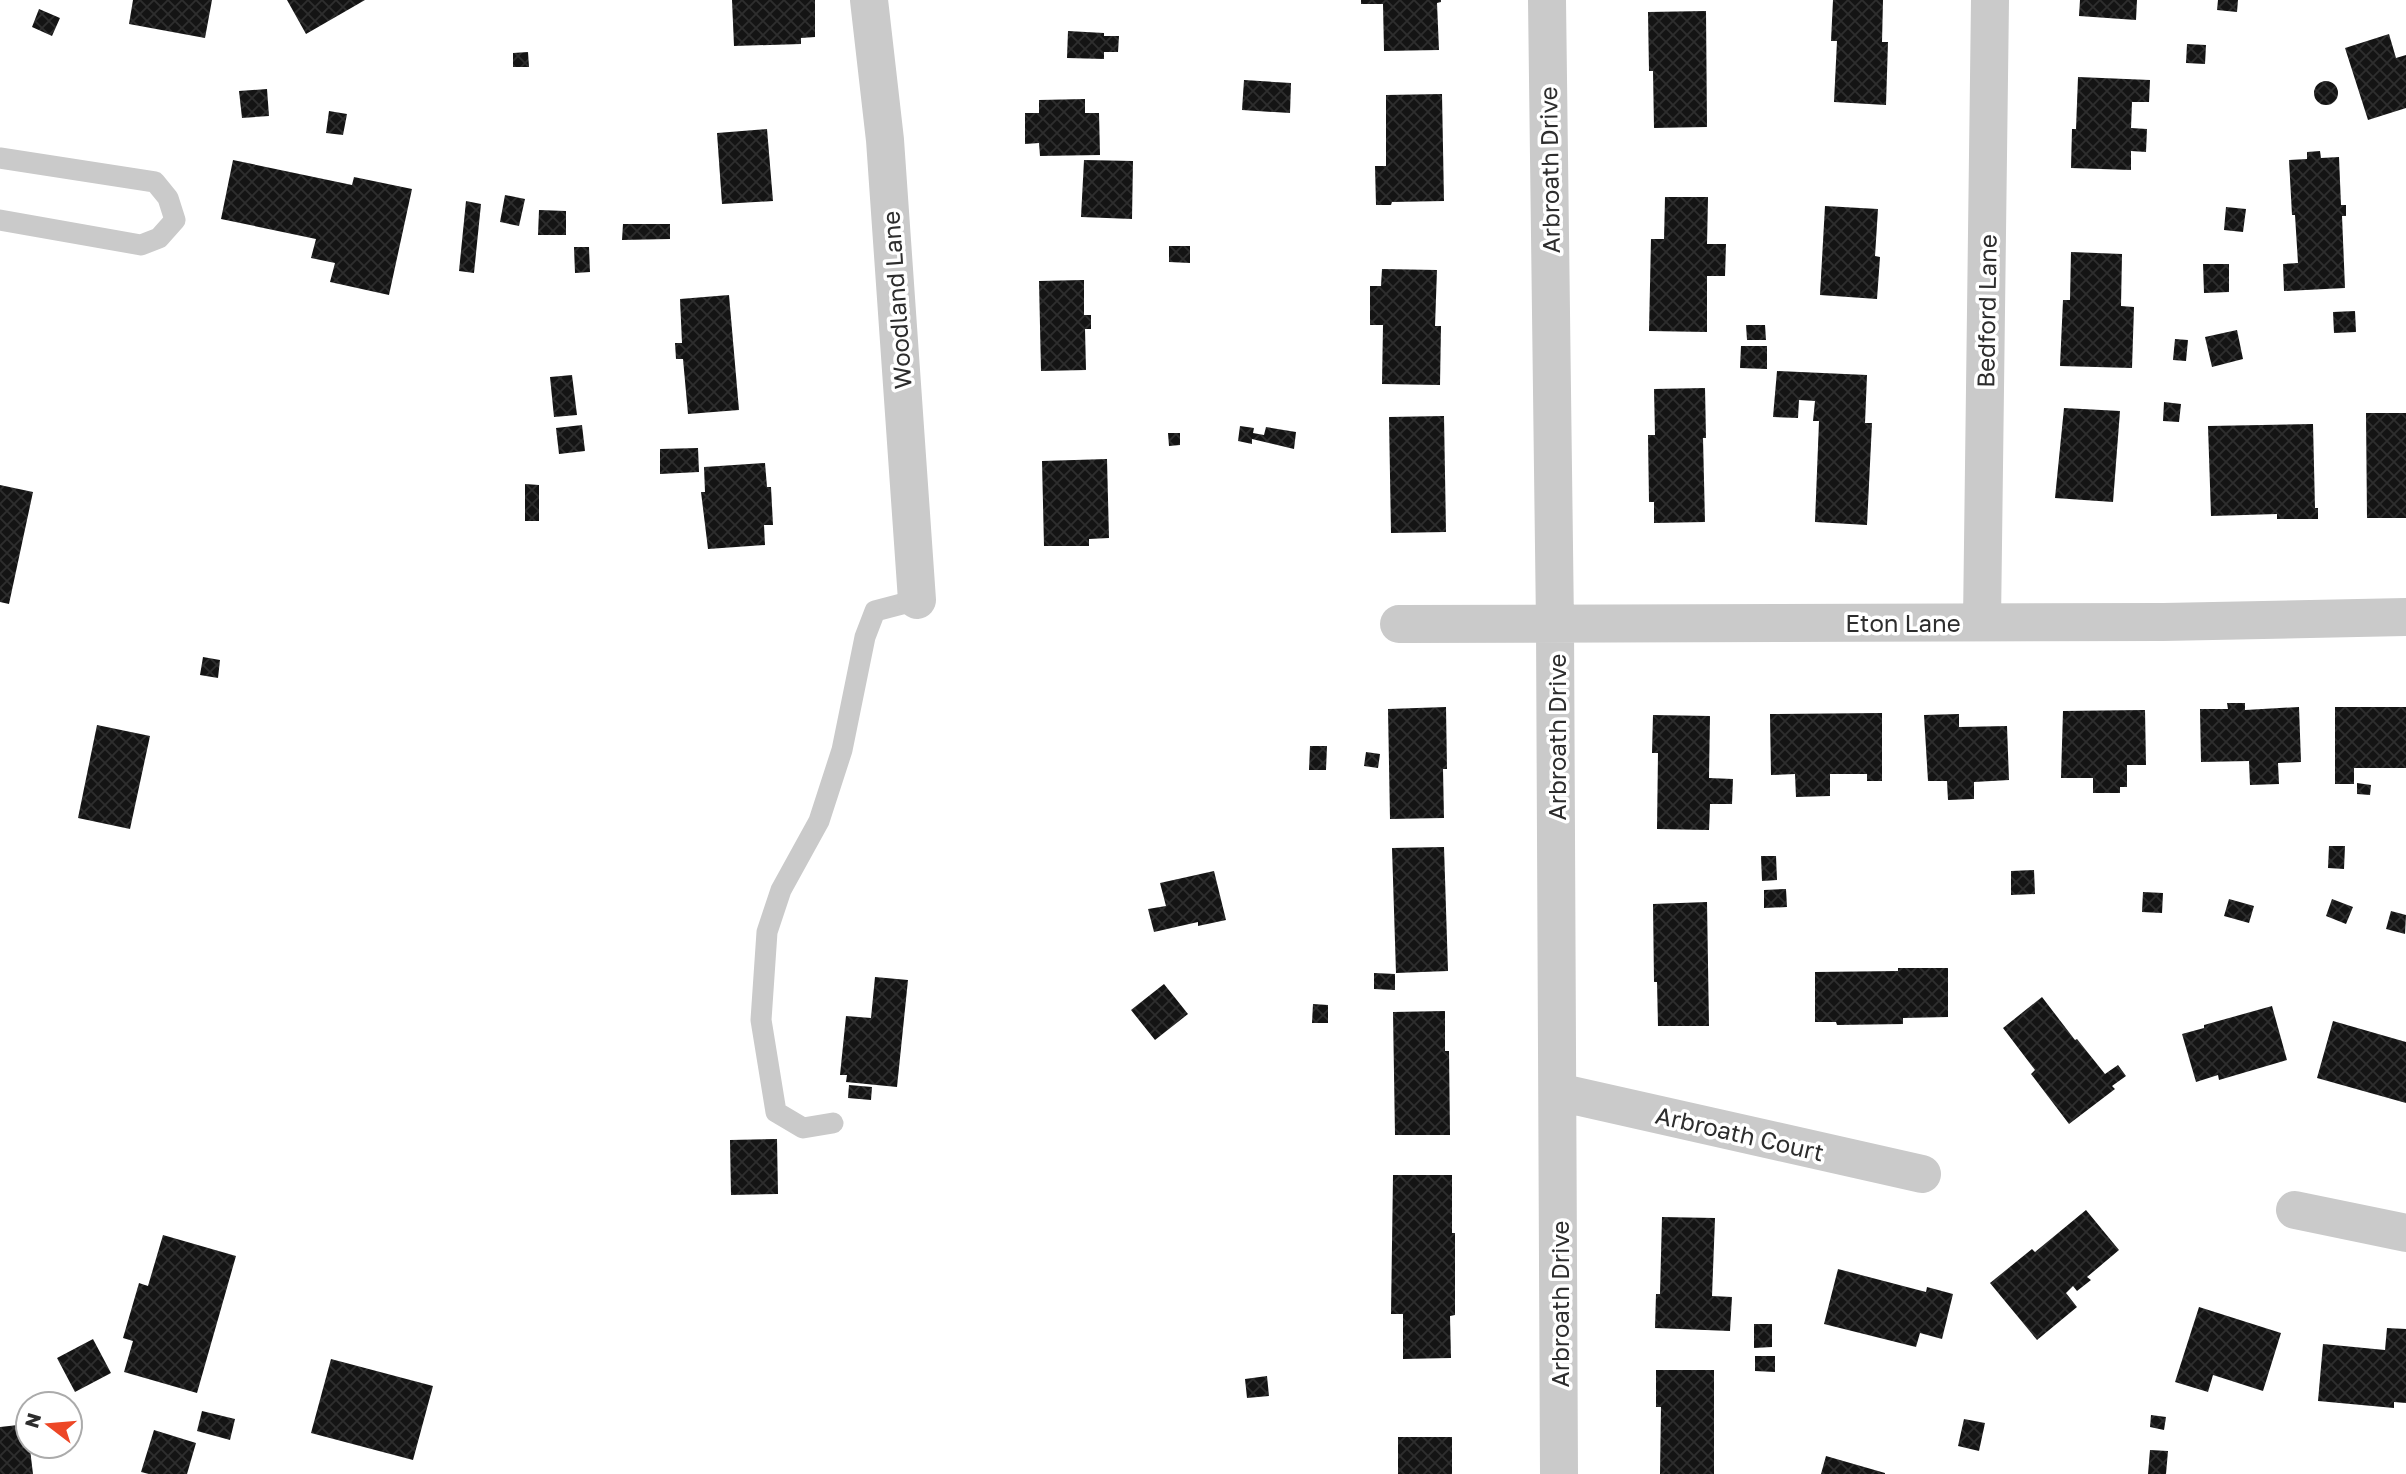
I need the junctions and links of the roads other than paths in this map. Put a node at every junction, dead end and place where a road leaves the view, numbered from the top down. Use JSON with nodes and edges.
{"nodes":[{"id":1,"x":869,"y":0,"type":"edge"},
{"id":2,"x":1547,"y":0,"type":"edge"},
{"id":3,"x":1990,"y":0,"type":"edge"},
{"id":4,"x":0,"y":158,"type":"edge"},
{"id":5,"x":0,"y":220,"type":"edge"},
{"id":6,"x":917,"y":600,"type":"joint"},
{"id":7,"x":2406,"y":617,"type":"edge"},
{"id":8,"x":1982,"y":622,"type":"junction"},
{"id":9,"x":1399,"y":624,"type":"dead end"},
{"id":10,"x":1555,"y":625,"type":"junction"},
{"id":11,"x":1558,"y":1091,"type":"junction"},
{"id":12,"x":833,"y":1123,"type":"dead end"},
{"id":13,"x":1922,"y":1174,"type":"dead end"},
{"id":14,"x":2295,"y":1210,"type":"dead end"},
{"id":15,"x":2406,"y":1233,"type":"edge"},
{"id":16,"x":1559,"y":1474,"type":"edge"}],
"edges":[{"from":1,"to":6,"type":"street","name":"Woodland Lane"},
{"from":2,"to":10,"type":"street","name":"Arbroath Drive"},
{"from":3,"to":8,"type":"street","name":"Bedford Lane"},
{"from":4,"to":5,"type":"lane"},
{"from":6,"to":12,"type":"lane"},
{"from":7,"to":8,"type":"street","name":"Eton Lane"},
{"from":8,"to":10,"type":"street","name":"Eton Lane"},
{"from":9,"to":10,"type":"street","name":"Eton Lane"},
{"from":10,"to":11,"type":"street","name":"Arbroath Drive"},
{"from":11,"to":13,"type":"street","name":"Arbroath Court"},
{"from":11,"to":16,"type":"street","name":"Arbroath Drive"},
{"from":14,"to":15,"type":"street"}]}
